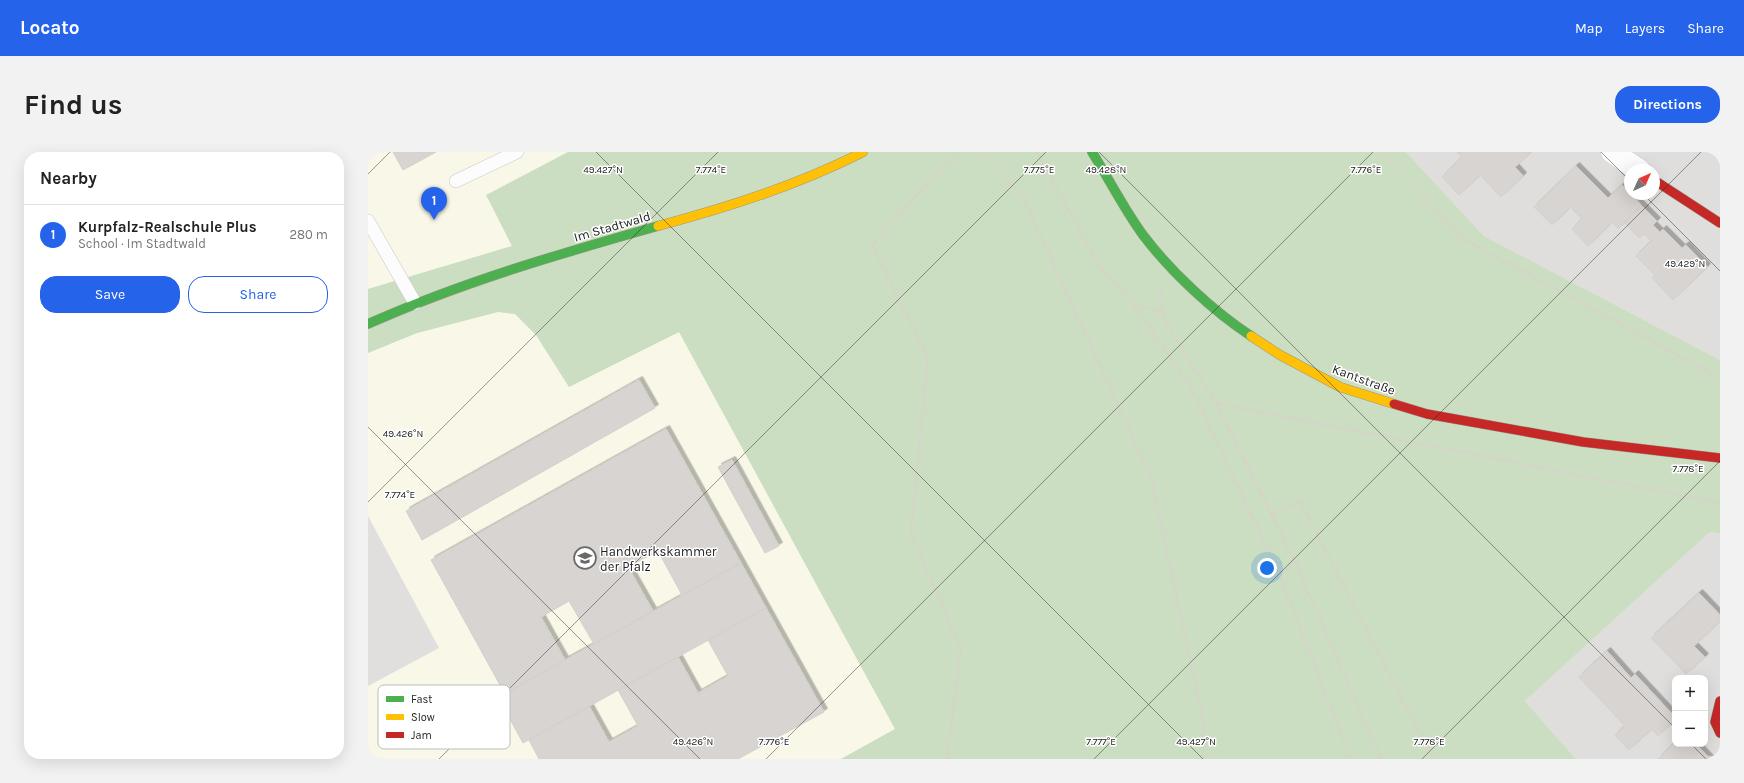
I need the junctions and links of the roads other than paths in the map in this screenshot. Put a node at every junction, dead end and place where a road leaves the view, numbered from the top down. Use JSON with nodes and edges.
{"nodes":[{"id":1,"x":517,"y":152,"type":"edge"},
{"id":2,"x":862,"y":152,"type":"edge"},
{"id":3,"x":1092,"y":152,"type":"edge"},
{"id":4,"x":1612,"y":152,"type":"edge"},
{"id":5,"x":1630,"y":164,"type":"edge"},
{"id":6,"x":456,"y":181,"type":"dead end"},
{"id":7,"x":1660,"y":184,"type":"edge"},
{"id":8,"x":368,"y":221,"type":"edge"},
{"id":9,"x":1720,"y":223,"type":"edge"},
{"id":10,"x":415,"y":303,"type":"junction"},
{"id":11,"x":368,"y":324,"type":"edge"},
{"id":12,"x":1720,"y":458,"type":"edge"},
{"id":13,"x":1720,"y":700,"type":"edge"},
{"id":14,"x":1720,"y":733,"type":"edge"}],
"edges":[{"from":1,"to":6,"type":"lane"},
{"from":2,"to":10,"type":"street","name":"Im Stadtwald"},
{"from":3,"to":12,"type":"street","name":"Kantstraße"},
{"from":4,"to":5,"type":"street"},
{"from":7,"to":9,"type":"street"},
{"from":8,"to":10,"type":"lane"},
{"from":10,"to":11,"type":"street","name":"Im Stadtwald"},
{"from":13,"to":14,"type":"street"}]}
